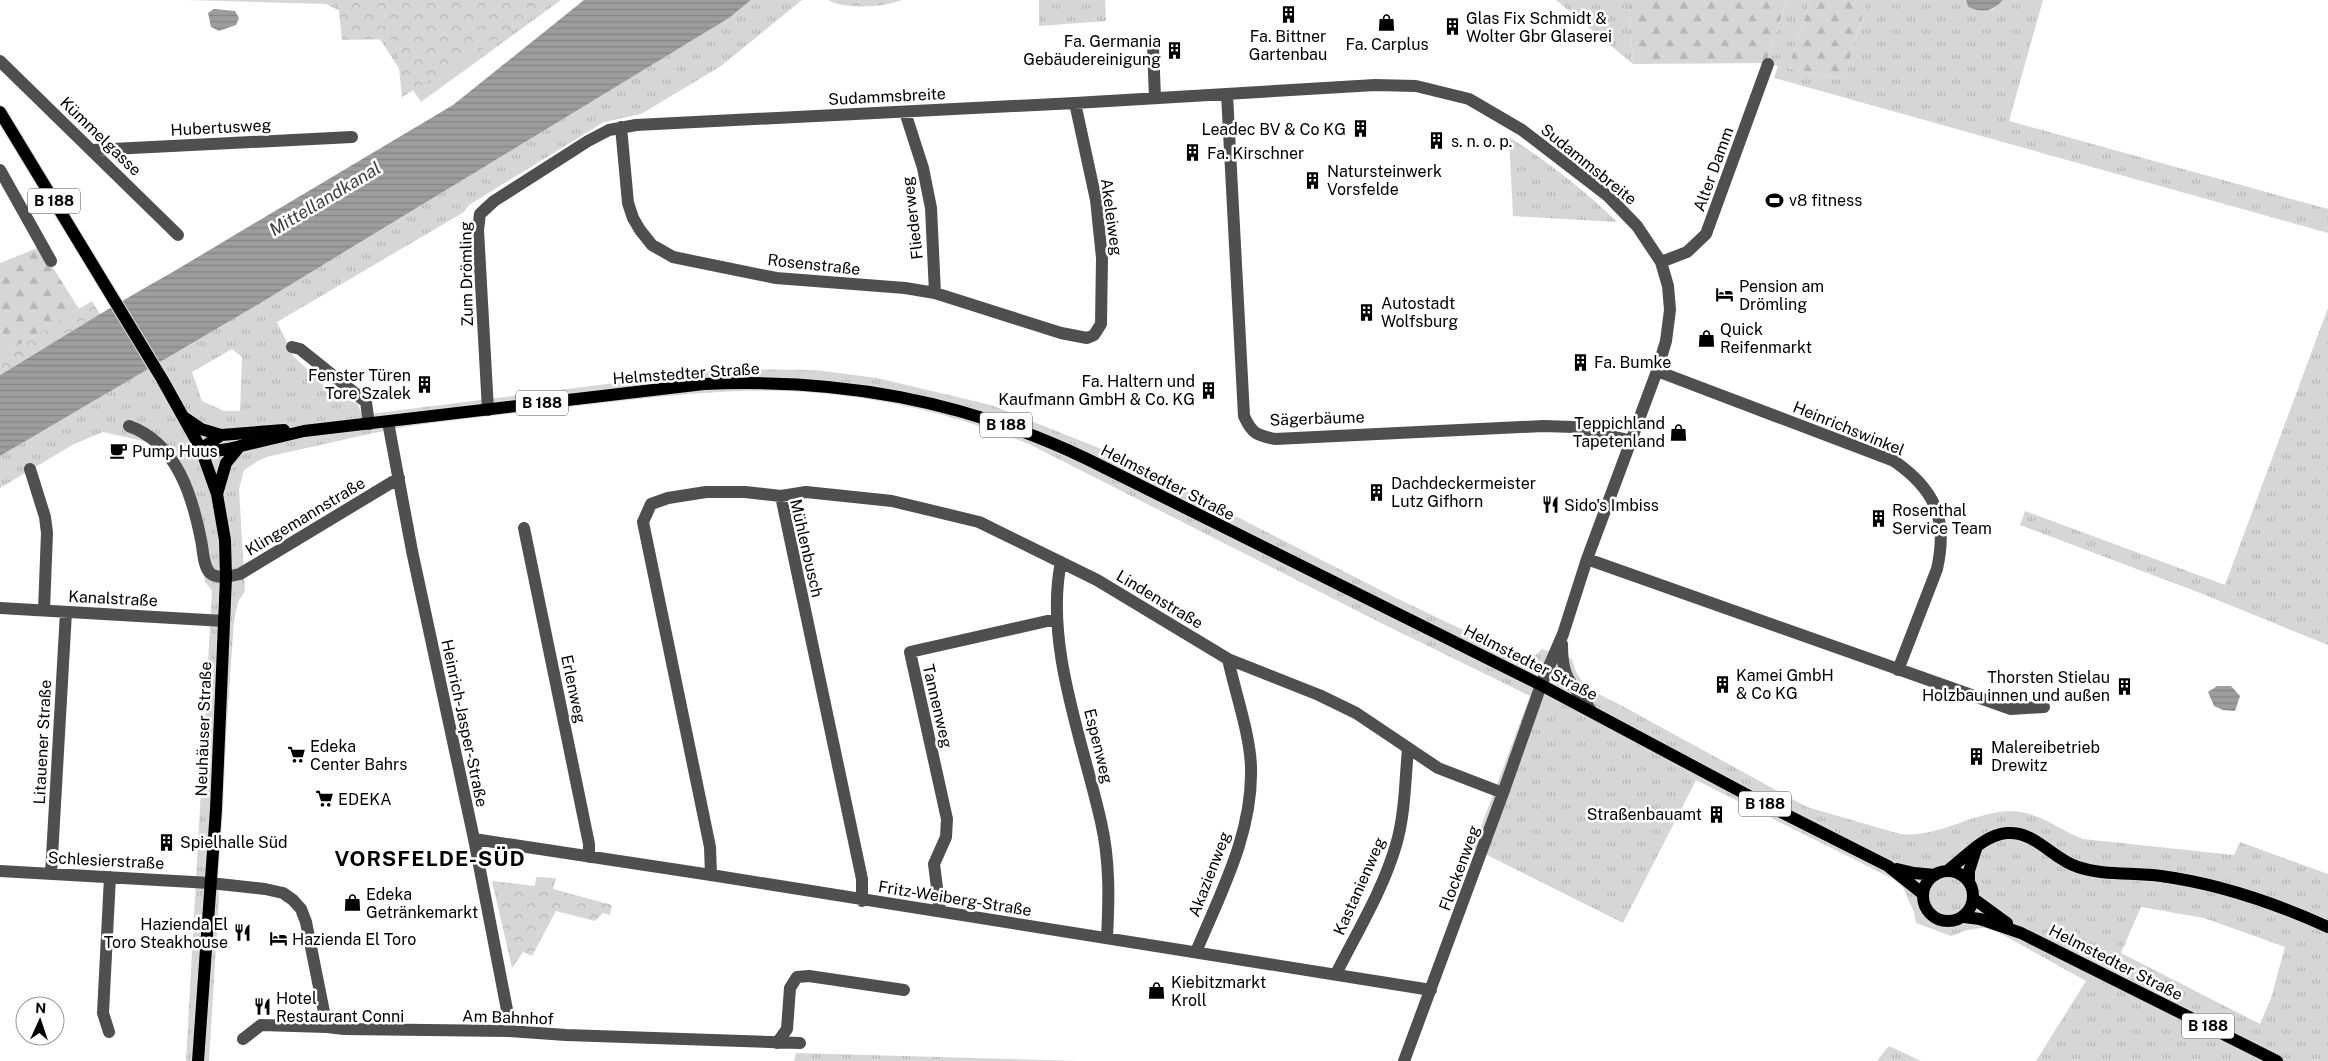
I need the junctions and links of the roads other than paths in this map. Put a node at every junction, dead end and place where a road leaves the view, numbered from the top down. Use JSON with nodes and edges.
{"nodes":[{"id":1,"x":1153,"y":46,"type":"dead end"},
{"id":2,"x":0,"y":61,"type":"edge"},
{"id":3,"x":1768,"y":64,"type":"dead end"},
{"id":4,"x":1227,"y":94,"type":"junction"},
{"id":5,"x":1155,"y":98,"type":"junction"},
{"id":6,"x":1075,"y":103,"type":"junction"},
{"id":7,"x":0,"y":112,"type":"edge"},
{"id":8,"x":905,"y":112,"type":"junction"},
{"id":9,"x":620,"y":128,"type":"junction"},
{"id":10,"x":352,"y":137,"type":"dead end"},
{"id":11,"x":92,"y":150,"type":"junction"},
{"id":12,"x":0,"y":170,"type":"edge"},
{"id":13,"x":178,"y":235,"type":"dead end"},
{"id":14,"x":51,"y":261,"type":"dead end"},
{"id":15,"x":1661,"y":262,"type":"junction"},
{"id":16,"x":935,"y":292,"type":"junction"},
{"id":17,"x":1094,"y":335,"type":"joint"},
{"id":18,"x":292,"y":347,"type":"dead end"},
{"id":19,"x":1657,"y":371,"type":"junction"},
{"id":20,"x":488,"y":410,"type":"junction"},
{"id":21,"x":183,"y":417,"type":"junction"},
{"id":22,"x":388,"y":422,"type":"junction"},
{"id":23,"x":369,"y":424,"type":"junction"},
{"id":24,"x":129,"y":426,"type":"dead end"},
{"id":25,"x":304,"y":431,"type":"junction"},
{"id":26,"x":221,"y":435,"type":"junction"},
{"id":27,"x":1632,"y":441,"type":"junction"},
{"id":28,"x":241,"y":445,"type":"junction"},
{"id":29,"x":201,"y":449,"type":"junction"},
{"id":30,"x":30,"y":469,"type":"dead end"},
{"id":31,"x":399,"y":478,"type":"junction"},
{"id":32,"x":217,"y":494,"type":"junction"},
{"id":33,"x":781,"y":496,"type":"junction"},
{"id":34,"x":524,"y":528,"type":"dead end"},
{"id":35,"x":1587,"y":559,"type":"junction"},
{"id":36,"x":1061,"y":562,"type":"junction"},
{"id":37,"x":226,"y":577,"type":"junction"},
{"id":38,"x":0,"y":608,"type":"edge"},
{"id":39,"x":44,"y":610,"type":"junction"},
{"id":40,"x":66,"y":612,"type":"junction"},
{"id":41,"x":1056,"y":619,"type":"junction"},
{"id":42,"x":224,"y":621,"type":"junction"},
{"id":43,"x":1563,"y":634,"type":"junction"},
{"id":44,"x":1228,"y":658,"type":"junction"},
{"id":45,"x":1898,"y":670,"type":"junction"},
{"id":46,"x":1541,"y":685,"type":"junction"},
{"id":47,"x":2044,"y":707,"type":"dead end"},
{"id":48,"x":1591,"y":711,"type":"junction"},
{"id":49,"x":1408,"y":749,"type":"junction"},
{"id":50,"x":1503,"y":793,"type":"junction"},
{"id":51,"x":474,"y":840,"type":"junction"},
{"id":52,"x":1977,"y":846,"type":"junction"},
{"id":53,"x":589,"y":857,"type":"junction"},
{"id":54,"x":1888,"y":866,"type":"junction"},
{"id":55,"x":0,"y":871,"type":"edge"},
{"id":56,"x":1941,"y":873,"type":"junction"},
{"id":57,"x":51,"y":874,"type":"junction"},
{"id":58,"x":711,"y":875,"type":"junction"},
{"id":59,"x":110,"y":877,"type":"junction"},
{"id":60,"x":1969,"y":882,"type":"junction"},
{"id":61,"x":210,"y":883,"type":"junction"},
{"id":62,"x":1923,"y":894,"type":"junction"},
{"id":63,"x":1974,"y":899,"type":"junction"},
{"id":64,"x":862,"y":901,"type":"junction"},
{"id":65,"x":940,"y":911,"type":"junction"},
{"id":66,"x":1964,"y":917,"type":"junction"},
{"id":67,"x":2328,"y":927,"type":"edge"},
{"id":68,"x":2021,"y":933,"type":"junction"},
{"id":69,"x":1107,"y":938,"type":"junction"},
{"id":70,"x":1196,"y":952,"type":"junction"},
{"id":71,"x":1336,"y":974,"type":"junction"},
{"id":72,"x":904,"y":990,"type":"dead end"},
{"id":73,"x":1431,"y":990,"type":"junction"},
{"id":74,"x":326,"y":1027,"type":"junction"},
{"id":75,"x":509,"y":1031,"type":"junction"},
{"id":76,"x":109,"y":1032,"type":"dead end"},
{"id":77,"x":243,"y":1038,"type":"dead end"},
{"id":78,"x":777,"y":1043,"type":"junction"},
{"id":79,"x":800,"y":1044,"type":"dead end"},
{"id":80,"x":198,"y":1061,"type":"edge"},
{"id":81,"x":1404,"y":1061,"type":"edge"},
{"id":82,"x":2277,"y":1061,"type":"edge"}],
"edges":[{"from":1,"to":5,"type":"street"},
{"from":2,"to":11,"type":"street","name":"Kümmelgasse"},
{"from":3,"to":15,"type":"street","name":"Alter Damm"},
{"from":4,"to":5,"type":"street","name":"Sudammsbreite"},
{"from":4,"to":15,"type":"street","name":"Sudammsbreite"},
{"from":4,"to":27,"type":"street","name":"Sägerbäume"},
{"from":5,"to":6,"type":"street","name":"Sudammsbreite"},
{"from":6,"to":8,"type":"street","name":"Sudammsbreite"},
{"from":6,"to":17,"type":"street","name":"Akeleiweg"},
{"from":7,"to":21,"type":"main road","number":"B 188"},
{"from":8,"to":9,"type":"street","name":"Sudammsbreite"},
{"from":8,"to":16,"type":"street","name":"Fliederweg"},
{"from":9,"to":16,"type":"street","name":"Rosenstraße"},
{"from":9,"to":20,"type":"street","name":"Zum Drömling"},
{"from":10,"to":11,"type":"street","name":"Hubertusweg"},
{"from":11,"to":13,"type":"street","name":"Kümmelgasse"},
{"from":12,"to":14,"type":"street"},
{"from":15,"to":19,"type":"street","name":"Sudammsbreite"},
{"from":16,"to":17,"type":"street","name":"Rosenstraße"},
{"from":18,"to":23,"type":"street"},
{"from":19,"to":27,"type":"street","name":"Sudammsbreite"},
{"from":19,"to":45,"type":"street","name":"Heinrichswinkel"},
{"from":20,"to":22,"type":"main road","name":"Helmstedter Straße","number":"B 188"},
{"from":20,"to":46,"type":"main road","name":"Helmstedter Straße","number":"B 188"},
{"from":21,"to":26,"type":"main road","number":"B 188"},
{"from":21,"to":29,"type":"main road","number":"B 188"},
{"from":22,"to":23,"type":"main road","name":"Helmstedter Straße","number":"B 188"},
{"from":22,"to":31,"type":"street","name":"Heinrich-Jasper-Straße"},
{"from":23,"to":25,"type":"main road","name":"Helmstedter Straße","number":"B 188"},
{"from":24,"to":37,"type":"street"},
{"from":25,"to":26,"type":"main road","name":"Helmstedter Straße","number":"B 188"},
{"from":25,"to":28,"type":"main road","name":"Helmstedter Straße","number":"B 188"},
{"from":26,"to":29,"type":"main road","name":"Helmstedter Straße","number":"B 188"},
{"from":27,"to":35,"type":"street","name":"Sudammsbreite"},
{"from":28,"to":29,"type":"main road","name":"Helmstedter Straße","number":"B 188"},
{"from":28,"to":32,"type":"main road"},
{"from":29,"to":32,"type":"main road","name":"Neuhäuser Straße"},
{"from":30,"to":39,"type":"street"},
{"from":31,"to":37,"type":"street","name":"Klingemannstraße"},
{"from":31,"to":51,"type":"street","name":"Heinrich-Jasper-Straße"},
{"from":32,"to":37,"type":"main road","name":"Neuhäuser Straße"},
{"from":33,"to":36,"type":"street","name":"Lindenstraße"},
{"from":33,"to":58,"type":"street","name":"Mühlenbusch"},
{"from":33,"to":64,"type":"street","name":"Mühlenbusch"},
{"from":34,"to":53,"type":"street","name":"Erlenweg"},
{"from":35,"to":43,"type":"street","name":"Sudammsbreite"},
{"from":35,"to":45,"type":"street"},
{"from":36,"to":41,"type":"street","name":"Espenweg"},
{"from":36,"to":44,"type":"street","name":"Lindenstraße"},
{"from":37,"to":42,"type":"main road","name":"Neuhäuser Straße"},
{"from":38,"to":39,"type":"street","name":"Kanalstraße"},
{"from":39,"to":40,"type":"street","name":"Kanalstraße"},
{"from":40,"to":42,"type":"street","name":"Kanalstraße"},
{"from":40,"to":57,"type":"street","name":"Litauener Straße"},
{"from":41,"to":65,"type":"street","name":"Tannenweg"},
{"from":41,"to":69,"type":"street","name":"Espenweg"},
{"from":42,"to":61,"type":"main road","name":"Neuhäuser Straße"},
{"from":43,"to":46,"type":"street","name":"Sudammsbreite"},
{"from":43,"to":48,"type":"street","name":"Sudammsbreite"},
{"from":44,"to":49,"type":"street","name":"Lindenstraße"},
{"from":44,"to":70,"type":"street","name":"Akazienweg"},
{"from":45,"to":47,"type":"street"},
{"from":46,"to":48,"type":"main road","name":"Helmstedter Straße","number":"B 188"},
{"from":46,"to":50,"type":"street","name":"Flockenweg"},
{"from":48,"to":54,"type":"main road","name":"Helmstedter Straße","number":"B 188"},
{"from":49,"to":50,"type":"street","name":"Lindenstraße"},
{"from":49,"to":71,"type":"street","name":"Kastanienweg"},
{"from":50,"to":73,"type":"street","name":"Flockenweg"},
{"from":51,"to":53,"type":"street","name":"Fritz-Weiberg-Straße"},
{"from":51,"to":75,"type":"street","name":"Heinrich-Jasper-Straße"},
{"from":52,"to":56,"type":"main road"},
{"from":52,"to":60,"type":"main road"},
{"from":52,"to":67,"type":"main road"},
{"from":53,"to":58,"type":"street","name":"Fritz-Weiberg-Straße"},
{"from":54,"to":56,"type":"main road","name":"Helmstedter Straße","number":"B 188"},
{"from":54,"to":62,"type":"main road","name":"Helmstedter Straße","number":"B 188"},
{"from":55,"to":57,"type":"street","name":"Schlesierstraße"},
{"from":56,"to":60,"type":"main road"},
{"from":56,"to":62,"type":"main road"},
{"from":57,"to":59,"type":"street","name":"Schlesierstraße"},
{"from":58,"to":64,"type":"street","name":"Fritz-Weiberg-Straße"},
{"from":59,"to":61,"type":"street","name":"Schlesierstraße"},
{"from":59,"to":76,"type":"street"},
{"from":60,"to":63,"type":"main road"},
{"from":61,"to":74,"type":"street"},
{"from":61,"to":80,"type":"main road","name":"Neuhäuser Straße"},
{"from":62,"to":66,"type":"main road"},
{"from":63,"to":66,"type":"main road"},
{"from":63,"to":68,"type":"main road","name":"Helmstedter Straße","number":"B 188"},
{"from":64,"to":65,"type":"street","name":"Fritz-Weiberg-Straße"},
{"from":65,"to":69,"type":"street","name":"Fritz-Weiberg-Straße"},
{"from":66,"to":68,"type":"main road","name":"Helmstedter Straße","number":"B 188"},
{"from":68,"to":82,"type":"main road","name":"Helmstedter Straße","number":"B 188"},
{"from":69,"to":70,"type":"street","name":"Fritz-Weiberg-Straße"},
{"from":70,"to":71,"type":"street","name":"Fritz-Weiberg-Straße"},
{"from":71,"to":73,"type":"street","name":"Fritz-Weiberg-Straße"},
{"from":72,"to":78,"type":"street"},
{"from":73,"to":81,"type":"street","name":"Flockenweg"},
{"from":74,"to":75,"type":"street","name":"Am Bahnhof"},
{"from":74,"to":77,"type":"street","name":"Am Bahnhof"},
{"from":75,"to":78,"type":"street","name":"Am Bahnhof"},
{"from":78,"to":79,"type":"street","name":"Am Bahnhof"}]}
